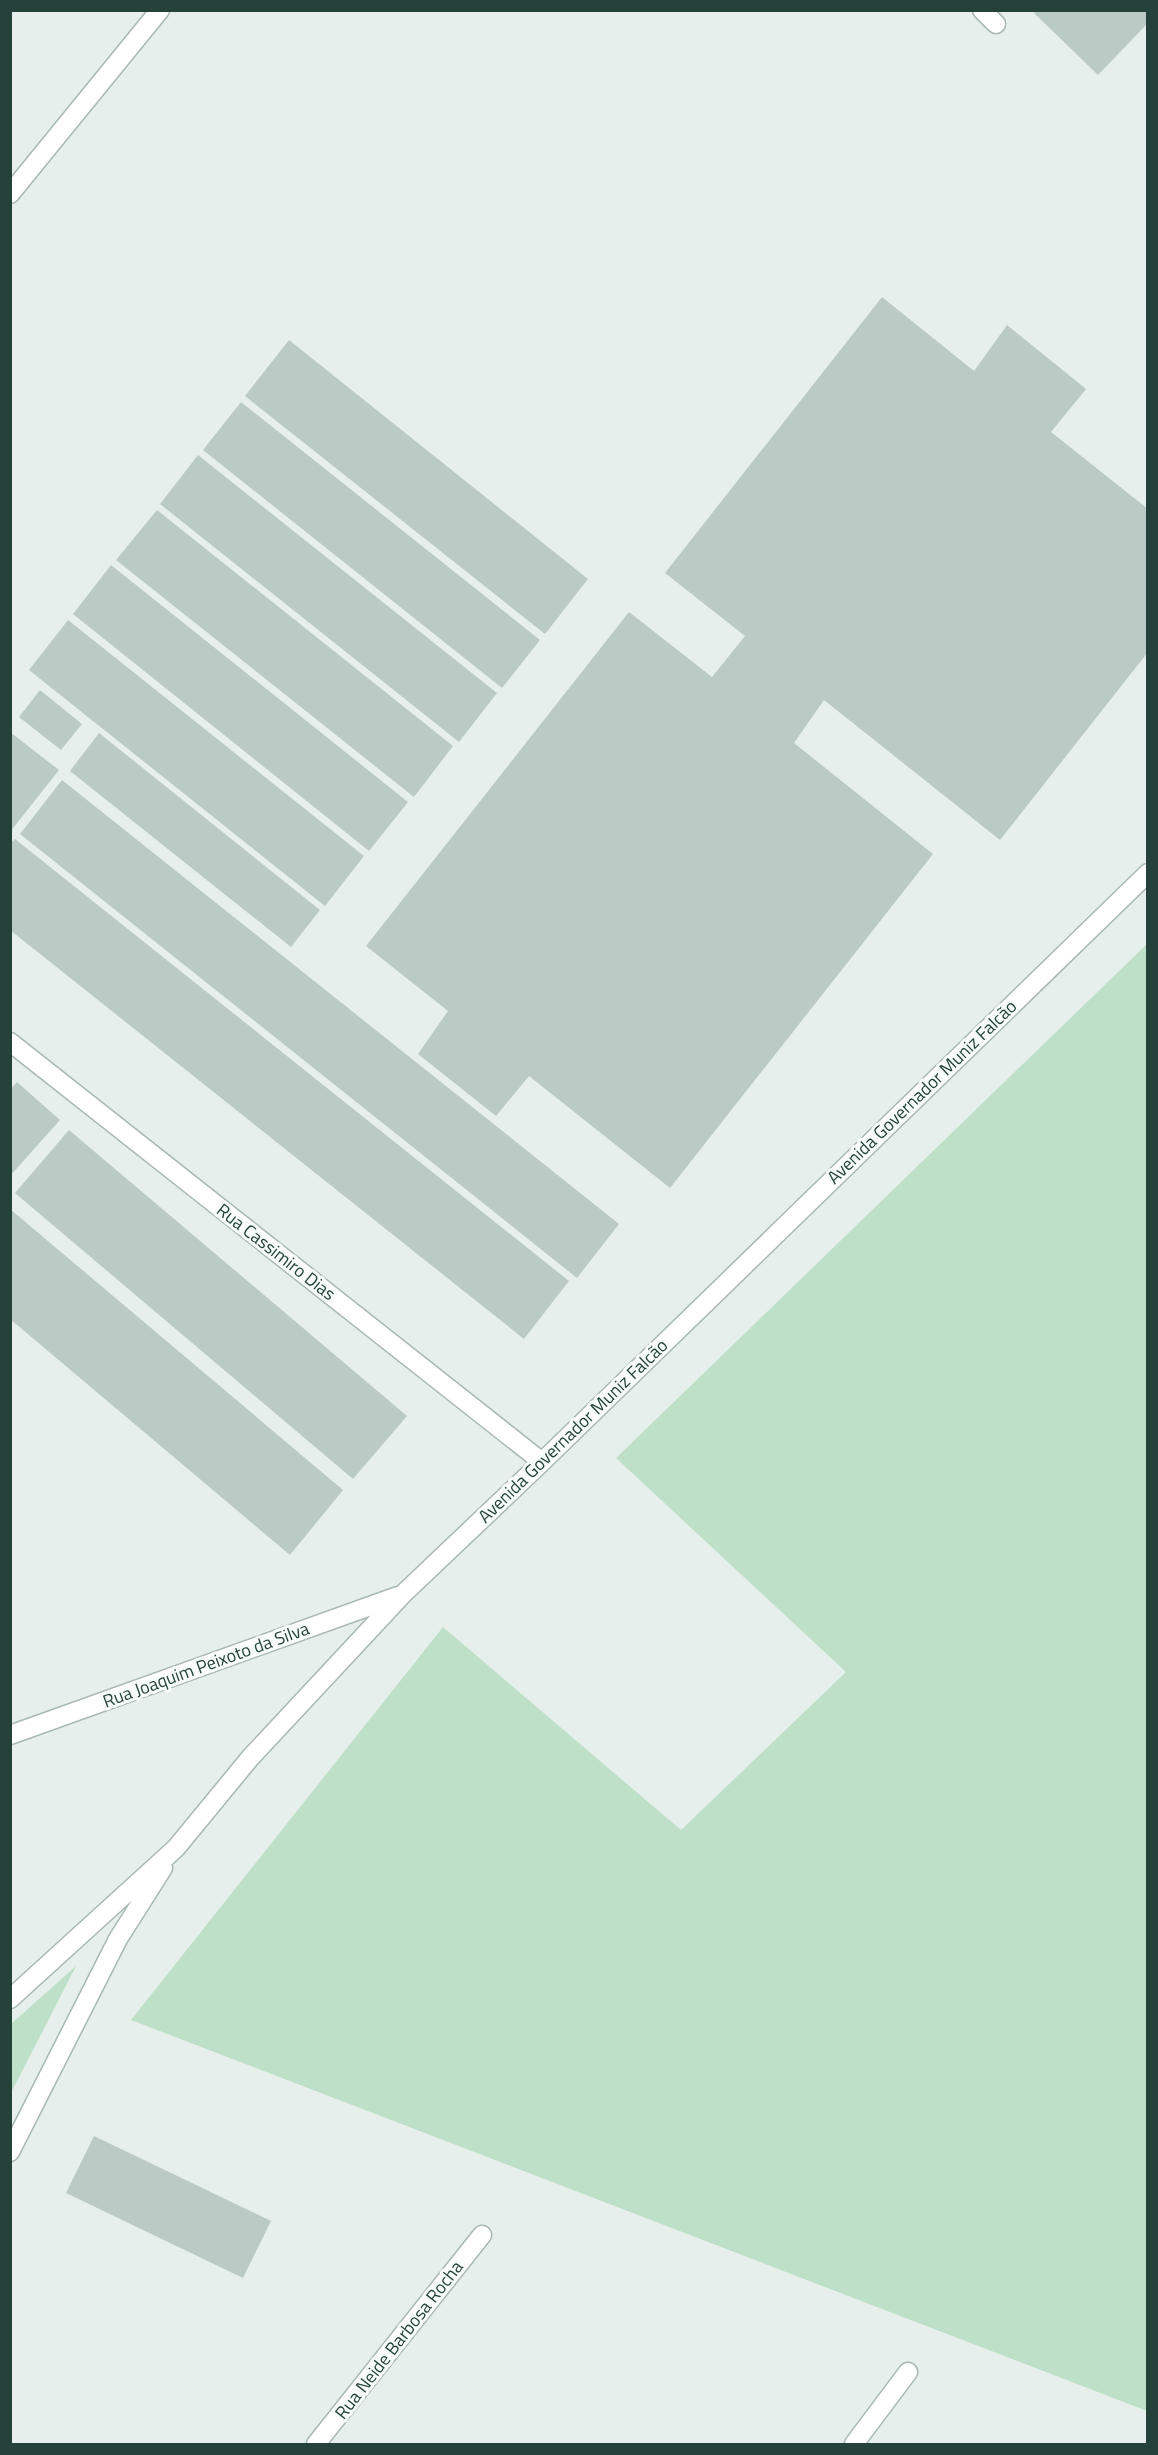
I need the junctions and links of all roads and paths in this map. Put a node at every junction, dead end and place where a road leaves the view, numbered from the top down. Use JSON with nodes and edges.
{"nodes":[{"id":1,"x":160,"y":10,"type":"edge"},
{"id":2,"x":982,"y":10,"type":"edge"},
{"id":3,"x":996,"y":24,"type":"dead end"},
{"id":4,"x":10,"y":194,"type":"edge"},
{"id":5,"x":1148,"y":873,"type":"edge"},
{"id":6,"x":10,"y":1042,"type":"edge"},
{"id":7,"x":542,"y":1462,"type":"junction"},
{"id":8,"x":402,"y":1595,"type":"junction"},
{"id":9,"x":10,"y":1735,"type":"edge"},
{"id":10,"x":176,"y":1848,"type":"junction"},
{"id":11,"x":10,"y":1999,"type":"edge"},
{"id":12,"x":10,"y":2152,"type":"edge"},
{"id":13,"x":482,"y":2235,"type":"dead end"},
{"id":14,"x":908,"y":2372,"type":"dead end"},
{"id":15,"x":316,"y":2445,"type":"edge"},
{"id":16,"x":854,"y":2445,"type":"edge"}],
"edges":[{"from":1,"to":4,"type":"street"},
{"from":2,"to":3,"type":"street"},
{"from":5,"to":7,"type":"street","name":"Avenida Governador Muniz Falcão"},
{"from":6,"to":7,"type":"street","name":"Rua Cassimiro Dias"},
{"from":7,"to":8,"type":"street","name":"Avenida Governador Muniz Falcão"},
{"from":8,"to":9,"type":"street","name":"Rua Joaquim Peixoto da Silva"},
{"from":8,"to":10,"type":"street","name":"Avenida Governador Muniz Falcão"},
{"from":10,"to":11,"type":"street","name":"Avenida Governador Muniz Falcão"},
{"from":10,"to":12,"type":"street"},
{"from":13,"to":15,"type":"street","name":"Rua Neide Barbosa Rocha"},
{"from":14,"to":16,"type":"street"}]}
